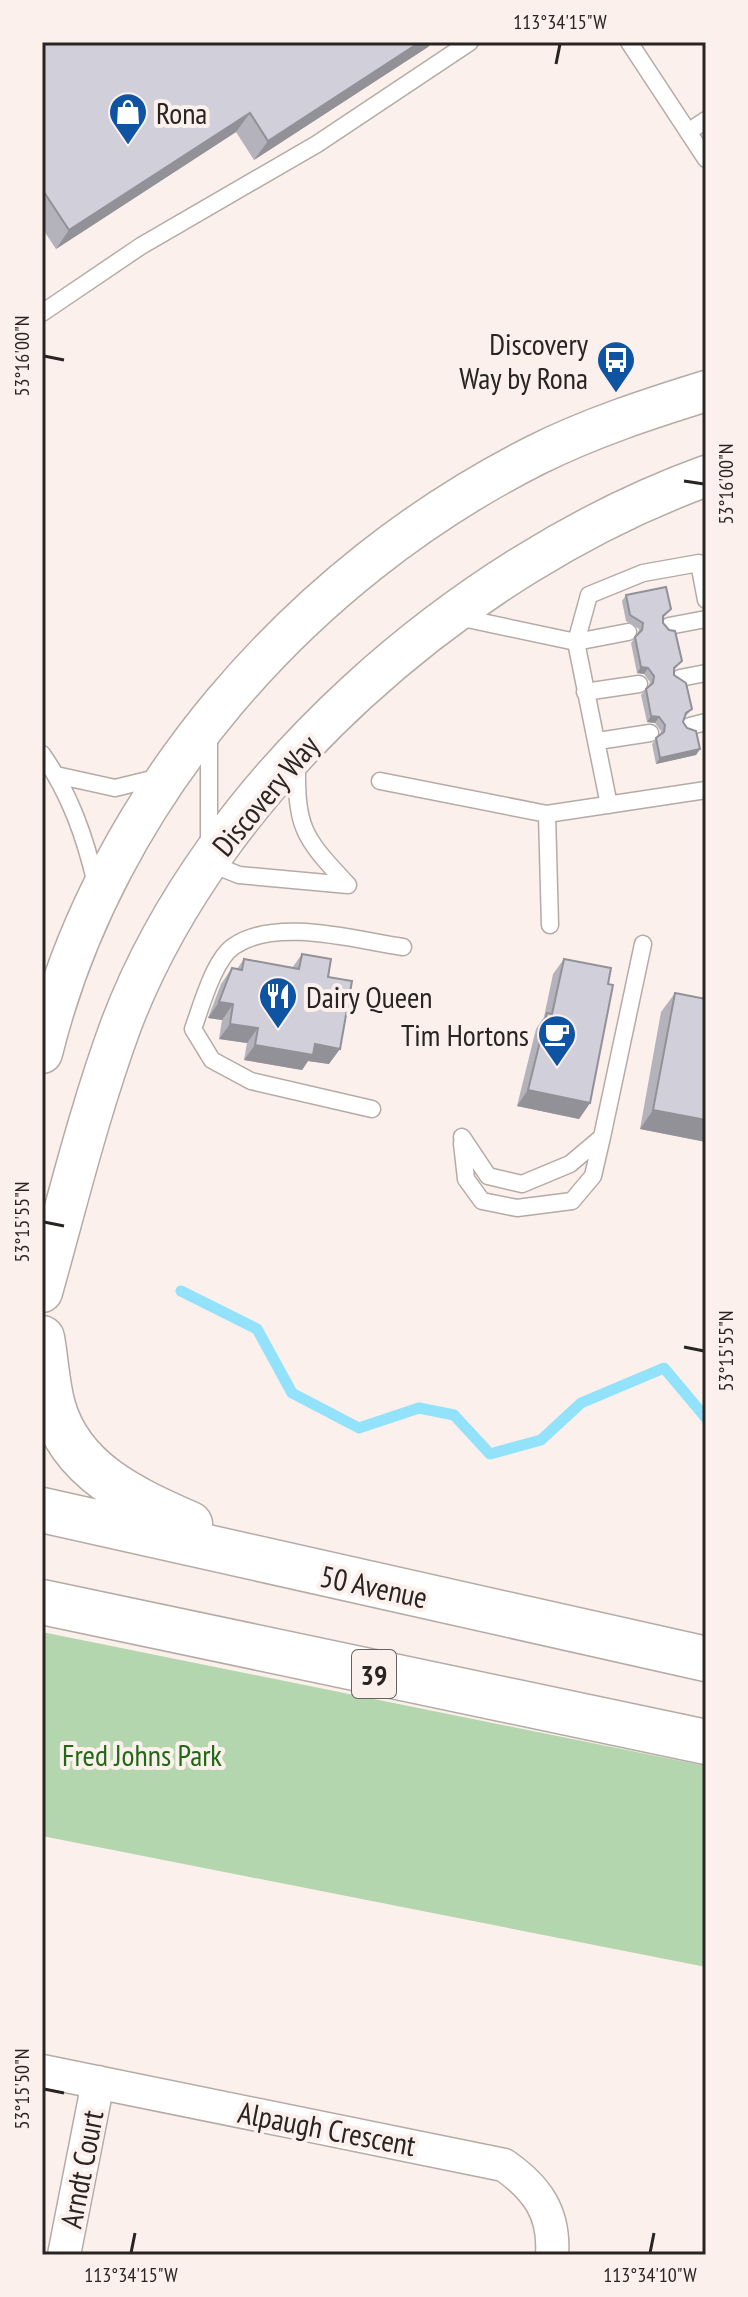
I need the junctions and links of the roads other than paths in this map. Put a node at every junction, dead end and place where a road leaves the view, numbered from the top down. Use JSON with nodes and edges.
{"nodes":[{"id":1,"x":470,"y":42,"type":"edge"},
{"id":2,"x":629,"y":42,"type":"edge"},
{"id":3,"x":706,"y":120,"type":"edge"},
{"id":4,"x":688,"y":132,"type":"junction"},
{"id":5,"x":706,"y":159,"type":"edge"},
{"id":6,"x":42,"y":313,"type":"edge"},
{"id":7,"x":706,"y":391,"type":"edge"},
{"id":8,"x":706,"y":476,"type":"edge"},
{"id":9,"x":706,"y":600,"type":"edge"},
{"id":10,"x":449,"y":615,"type":"junction"},
{"id":11,"x":706,"y":619,"type":"edge"},
{"id":12,"x":669,"y":626,"type":"edge"},
{"id":13,"x":628,"y":632,"type":"dead end"},
{"id":14,"x":576,"y":642,"type":"junction"},
{"id":15,"x":706,"y":673,"type":"edge"},
{"id":16,"x":680,"y":678,"type":"edge"},
{"id":17,"x":639,"y":684,"type":"dead end"},
{"id":18,"x":585,"y":692,"type":"junction"},
{"id":19,"x":209,"y":722,"type":"junction"},
{"id":20,"x":650,"y":733,"type":"dead end"},
{"id":21,"x":598,"y":741,"type":"junction"},
{"id":22,"x":297,"y":752,"type":"junction"},
{"id":23,"x":42,"y":754,"type":"edge"},
{"id":24,"x":56,"y":775,"type":"junction"},
{"id":25,"x":168,"y":775,"type":"junction"},
{"id":26,"x":380,"y":781,"type":"dead end"},
{"id":27,"x":706,"y":790,"type":"edge"},
{"id":28,"x":609,"y":805,"type":"junction"},
{"id":29,"x":547,"y":814,"type":"junction"},
{"id":30,"x":209,"y":863,"type":"junction"},
{"id":31,"x":99,"y":894,"type":"junction"},
{"id":32,"x":550,"y":925,"type":"dead end"},
{"id":33,"x":643,"y":944,"type":"dead end"},
{"id":34,"x":403,"y":947,"type":"dead end"},
{"id":35,"x":42,"y":1053,"type":"edge"},
{"id":36,"x":372,"y":1109,"type":"dead end"},
{"id":37,"x":602,"y":1137,"type":"junction"},
{"id":38,"x":42,"y":1292,"type":"edge"},
{"id":39,"x":42,"y":1338,"type":"edge"},
{"id":40,"x":42,"y":1510,"type":"edge"},
{"id":41,"x":347,"y":1579,"type":"junction"},
{"id":42,"x":42,"y":1602,"type":"edge"},
{"id":43,"x":706,"y":1659,"type":"edge"},
{"id":44,"x":706,"y":1742,"type":"edge"},
{"id":45,"x":42,"y":2071,"type":"edge"},
{"id":46,"x":98,"y":2082,"type":"junction"},
{"id":47,"x":64,"y":2255,"type":"edge"},
{"id":48,"x":552,"y":2255,"type":"edge"}],
"edges":[{"from":1,"to":6,"type":"lane"},
{"from":2,"to":4,"type":"lane"},
{"from":3,"to":4,"type":"lane"},
{"from":4,"to":5,"type":"lane"},
{"from":7,"to":19,"type":"street"},
{"from":8,"to":10,"type":"street","name":"Discovery Way"},
{"from":9,"to":14,"type":"lane"},
{"from":10,"to":14,"type":"lane"},
{"from":10,"to":22,"type":"street","name":"Discovery Way"},
{"from":11,"to":12,"type":"lane"},
{"from":13,"to":14,"type":"lane"},
{"from":14,"to":18,"type":"lane"},
{"from":15,"to":16,"type":"lane"},
{"from":17,"to":18,"type":"lane"},
{"from":18,"to":21,"type":"lane"},
{"from":19,"to":25,"type":"street"},
{"from":19,"to":30,"type":"lane"},
{"from":20,"to":21,"type":"lane"},
{"from":21,"to":28,"type":"lane"},
{"from":22,"to":30,"type":"street","name":"Discovery Way"},
{"from":22,"to":30,"type":"lane"},
{"from":23,"to":24,"type":"lane"},
{"from":24,"to":25,"type":"lane"},
{"from":24,"to":31,"type":"lane"},
{"from":25,"to":31,"type":"street"},
{"from":26,"to":29,"type":"lane"},
{"from":27,"to":28,"type":"lane"},
{"from":28,"to":29,"type":"lane"},
{"from":29,"to":32,"type":"lane"},
{"from":30,"to":38,"type":"street","name":"Discovery Way"},
{"from":31,"to":35,"type":"street"},
{"from":33,"to":37,"type":"lane"},
{"from":34,"to":36,"type":"lane"},
{"from":37,"to":37,"type":"lane"},
{"from":39,"to":41,"type":"main road"},
{"from":40,"to":41,"type":"main road","name":"50 Avenue"},
{"from":41,"to":43,"type":"main road","name":"50 Avenue"},
{"from":42,"to":44,"type":"main road","number":"39"},
{"from":45,"to":46,"type":"street","name":"Alpaugh Crescent"},
{"from":46,"to":47,"type":"street","name":"Arndt Court"},
{"from":46,"to":48,"type":"street","name":"Alpaugh Crescent"}]}
